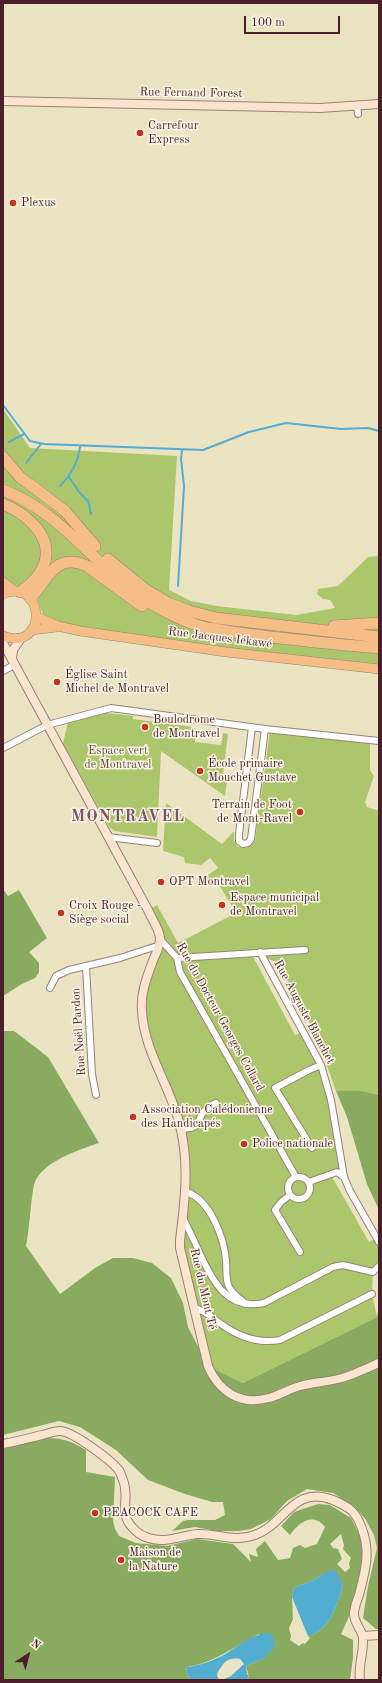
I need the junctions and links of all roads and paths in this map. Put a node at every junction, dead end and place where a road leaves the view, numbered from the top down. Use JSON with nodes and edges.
{"nodes":[{"id":1,"x":3,"y":101,"type":"edge"},
{"id":2,"x":379,"y":104,"type":"edge"},
{"id":3,"x":3,"y":458,"type":"edge"},
{"id":4,"x":3,"y":482,"type":"edge"},
{"id":5,"x":3,"y":490,"type":"edge"},
{"id":6,"x":3,"y":497,"type":"edge"},
{"id":7,"x":3,"y":504,"type":"edge"},
{"id":8,"x":95,"y":546,"type":"junction"},
{"id":9,"x":107,"y":568,"type":"junction"},
{"id":10,"x":3,"y":582,"type":"edge"},
{"id":11,"x":17,"y":592,"type":"junction"},
{"id":12,"x":3,"y":594,"type":"edge"},
{"id":13,"x":30,"y":598,"type":"junction"},
{"id":14,"x":37,"y":617,"type":"junction"},
{"id":15,"x":185,"y":620,"type":"junction"},
{"id":16,"x":379,"y":623,"type":"edge"},
{"id":17,"x":58,"y":626,"type":"junction"},
{"id":18,"x":282,"y":626,"type":"junction"},
{"id":19,"x":32,"y":630,"type":"junction"},
{"id":20,"x":3,"y":636,"type":"edge"},
{"id":21,"x":379,"y":637,"type":"edge"},
{"id":22,"x":21,"y":638,"type":"junction"},
{"id":23,"x":3,"y":643,"type":"edge"},
{"id":24,"x":379,"y":648,"type":"edge"},
{"id":25,"x":13,"y":661,"type":"junction"},
{"id":26,"x":379,"y":669,"type":"edge"},
{"id":27,"x":3,"y":671,"type":"edge"},
{"id":28,"x":47,"y":725,"type":"junction"},
{"id":29,"x":252,"y":727,"type":"junction"},
{"id":30,"x":265,"y":729,"type":"junction"},
{"id":31,"x":379,"y":741,"type":"edge"},
{"id":32,"x":3,"y":748,"type":"edge"},
{"id":33,"x":108,"y":837,"type":"junction"},
{"id":34,"x":157,"y":843,"type":"dead end"},
{"id":35,"x":160,"y":939,"type":"junction"},
{"id":36,"x":158,"y":948,"type":"junction"},
{"id":37,"x":305,"y":950,"type":"dead end"},
{"id":38,"x":260,"y":952,"type":"junction"},
{"id":39,"x":176,"y":958,"type":"junction"},
{"id":40,"x":86,"y":967,"type":"junction"},
{"id":41,"x":50,"y":988,"type":"dead end"},
{"id":42,"x":321,"y":1065,"type":"junction"},
{"id":43,"x":96,"y":1095,"type":"dead end"},
{"id":44,"x":216,"y":1103,"type":"dead end"},
{"id":45,"x":181,"y":1129,"type":"junction"},
{"id":46,"x":312,"y":1148,"type":"dead end"},
{"id":47,"x":296,"y":1177,"type":"junction"},
{"id":48,"x":344,"y":1177,"type":"junction"},
{"id":49,"x":309,"y":1182,"type":"junction"},
{"id":50,"x":186,"y":1192,"type":"junction"},
{"id":51,"x":290,"y":1195,"type":"junction"},
{"id":52,"x":183,"y":1218,"type":"junction"},
{"id":53,"x":379,"y":1242,"type":"edge"},
{"id":54,"x":300,"y":1252,"type":"dead end"},
{"id":55,"x":379,"y":1266,"type":"edge"},
{"id":56,"x":372,"y":1294,"type":"dead end"},
{"id":57,"x":247,"y":1305,"type":"junction"},
{"id":58,"x":195,"y":1308,"type":"junction"},
{"id":59,"x":379,"y":1363,"type":"edge"},
{"id":60,"x":3,"y":1444,"type":"edge"},
{"id":61,"x":379,"y":1635,"type":"edge"},
{"id":62,"x":363,"y":1636,"type":"junction"},
{"id":63,"x":360,"y":1680,"type":"edge"}],
"edges":[{"from":1,"to":2,"type":"street","name":"Rue Fernand Forest"},
{"from":3,"to":8,"type":"highway"},
{"from":4,"to":8,"type":"highway"},
{"from":5,"to":9,"type":"highway"},
{"from":6,"to":9,"type":"highway"},
{"from":7,"to":11,"type":"highway"},
{"from":8,"to":18,"type":"highway"},
{"from":9,"to":15,"type":"highway"},
{"from":10,"to":11,"type":"main road"},
{"from":11,"to":12,"type":"main road"},
{"from":11,"to":13,"type":"main road"},
{"from":13,"to":14,"type":"main road"},
{"from":13,"to":15,"type":"highway"},
{"from":14,"to":17,"type":"main road","name":"Rue Jacques Iékawé"},
{"from":14,"to":19,"type":"main road"},
{"from":15,"to":24,"type":"highway"},
{"from":16,"to":18,"type":"highway"},
{"from":17,"to":19,"type":"main road","name":"Rue Jacques Iékawé"},
{"from":17,"to":26,"type":"main road","name":"Rue Jacques Iékawé"},
{"from":18,"to":21,"type":"highway"},
{"from":19,"to":22,"type":"main road"},
{"from":20,"to":22,"type":"main road"},
{"from":22,"to":25,"type":"street"},
{"from":23,"to":25,"type":"street","name":"Rue du Docteur Georges Collard"},
{"from":25,"to":27,"type":"street"},
{"from":25,"to":28,"type":"street","name":"Rue du Docteur Georges Collard"},
{"from":28,"to":29,"type":"street"},
{"from":28,"to":32,"type":"street"},
{"from":28,"to":33,"type":"street","name":"Rue du Docteur Georges Collard"},
{"from":29,"to":30,"type":"street"},
{"from":29,"to":30,"type":"street"},
{"from":30,"to":31,"type":"street"},
{"from":33,"to":34,"type":"street"},
{"from":33,"to":35,"type":"street","name":"Rue du Docteur Georges Collard"},
{"from":35,"to":36,"type":"street","name":"Rue du Mont Té"},
{"from":35,"to":39,"type":"street","name":"Rue du Docteur Georges Collard"},
{"from":36,"to":40,"type":"street"},
{"from":36,"to":45,"type":"street","name":"Rue du Mont Té"},
{"from":37,"to":38,"type":"street","name":"Rue Auguste Blanchet"},
{"from":38,"to":39,"type":"street","name":"Rue Auguste Blanchet"},
{"from":38,"to":42,"type":"street","name":"Rue Auguste Blanchet"},
{"from":39,"to":47,"type":"street","name":"Rue du Docteur Georges Collard"},
{"from":40,"to":41,"type":"street"},
{"from":40,"to":43,"type":"street","name":"Rue Noël Pardon"},
{"from":42,"to":46,"type":"street"},
{"from":42,"to":48,"type":"street","name":"Rue Auguste Blanchet"},
{"from":44,"to":45,"type":"street"},
{"from":45,"to":50,"type":"street","name":"Rue du Mont Té"},
{"from":47,"to":49,"type":"street"},
{"from":47,"to":51,"type":"street"},
{"from":48,"to":49,"type":"street"},
{"from":48,"to":53,"type":"street","name":"Rue Auguste Blanchet"},
{"from":49,"to":51,"type":"street"},
{"from":50,"to":52,"type":"street","name":"Rue du Mont Té"},
{"from":50,"to":57,"type":"street"},
{"from":51,"to":54,"type":"street"},
{"from":52,"to":57,"type":"street"},
{"from":52,"to":58,"type":"street","name":"Rue du Mont Té"},
{"from":55,"to":57,"type":"street"},
{"from":56,"to":58,"type":"street"},
{"from":58,"to":59,"type":"street","name":"Rue du Mont Té"},
{"from":60,"to":62,"type":"street"},
{"from":61,"to":62,"type":"street"},
{"from":62,"to":63,"type":"street"}]}
